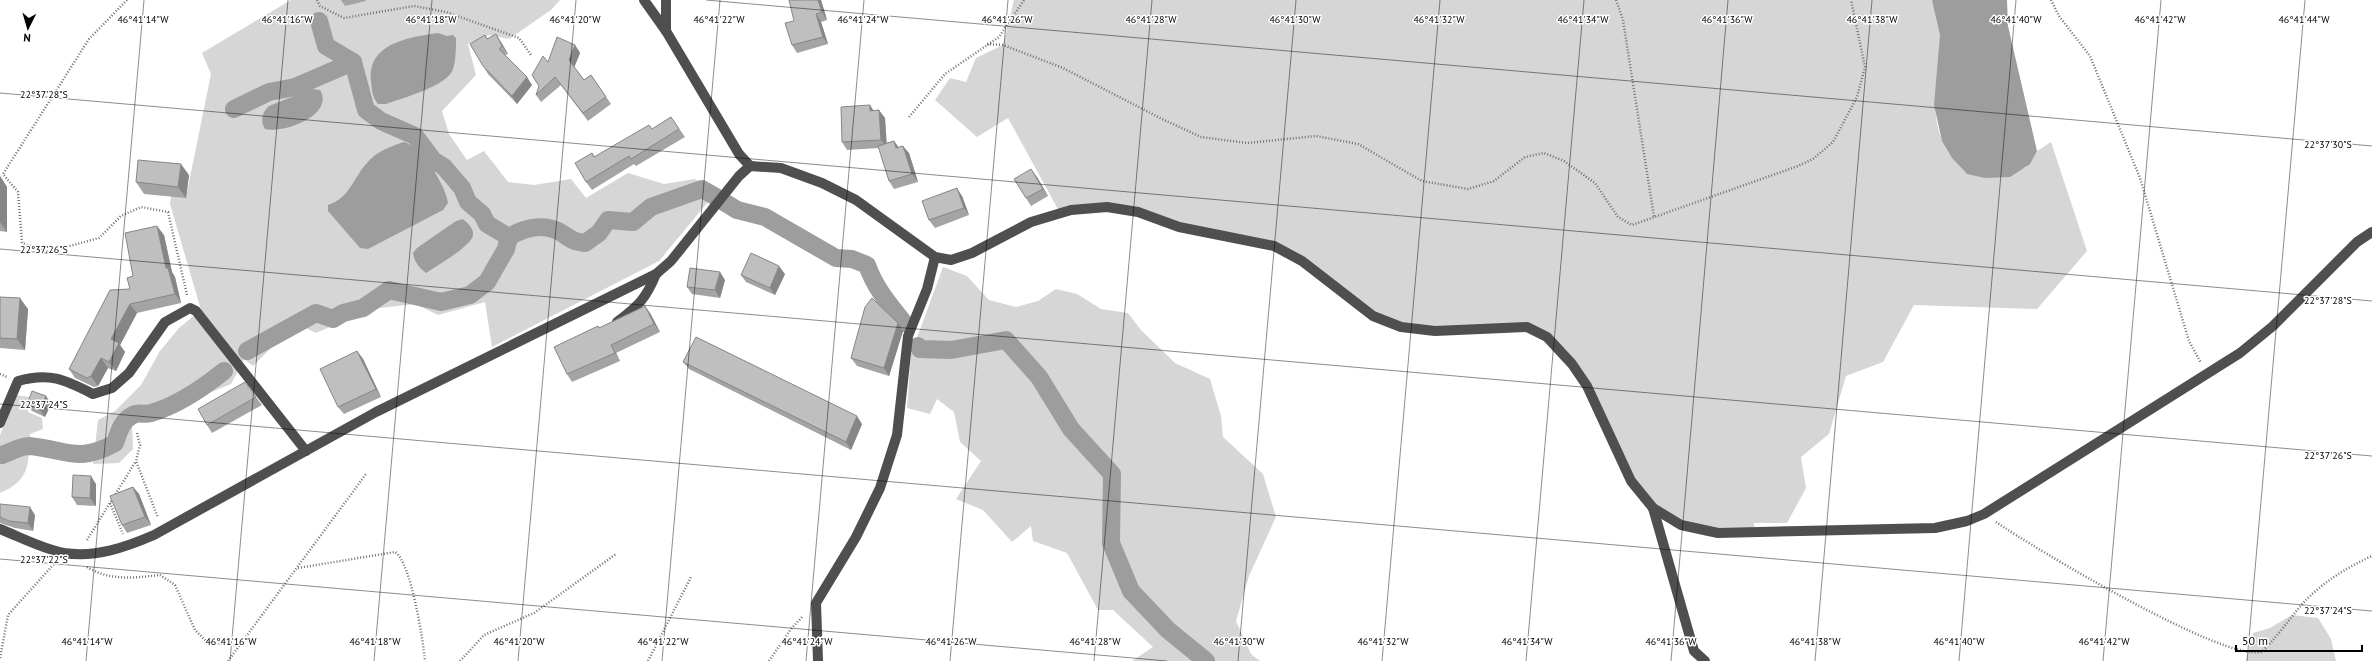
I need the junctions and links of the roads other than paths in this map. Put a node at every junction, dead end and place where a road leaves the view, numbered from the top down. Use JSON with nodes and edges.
{"nodes":[{"id":1,"x":644,"y":0,"type":"edge"},
{"id":2,"x":666,"y":0,"type":"edge"},
{"id":3,"x":666,"y":31,"type":"junction"},
{"id":4,"x":750,"y":166,"type":"junction"},
{"id":5,"x":2372,"y":232,"type":"edge"},
{"id":6,"x":935,"y":257,"type":"junction"},
{"id":7,"x":656,"y":274,"type":"junction"},
{"id":8,"x":614,"y":325,"type":"edge"},
{"id":9,"x":0,"y":423,"type":"edge"},
{"id":10,"x":306,"y":451,"type":"junction"},
{"id":11,"x":1653,"y":508,"type":"junction"},
{"id":12,"x":0,"y":529,"type":"edge"},
{"id":13,"x":818,"y":661,"type":"edge"},
{"id":14,"x":1705,"y":661,"type":"edge"}],
"edges":[{"from":1,"to":3,"type":"street"},
{"from":2,"to":3,"type":"street"},
{"from":3,"to":4,"type":"street"},
{"from":4,"to":6,"type":"street"},
{"from":4,"to":7,"type":"street"},
{"from":5,"to":11,"type":"street"},
{"from":6,"to":11,"type":"street"},
{"from":6,"to":13,"type":"street"},
{"from":7,"to":8,"type":"street"},
{"from":7,"to":10,"type":"street"},
{"from":9,"to":10,"type":"street"},
{"from":10,"to":12,"type":"street"},
{"from":11,"to":14,"type":"street"}]}
